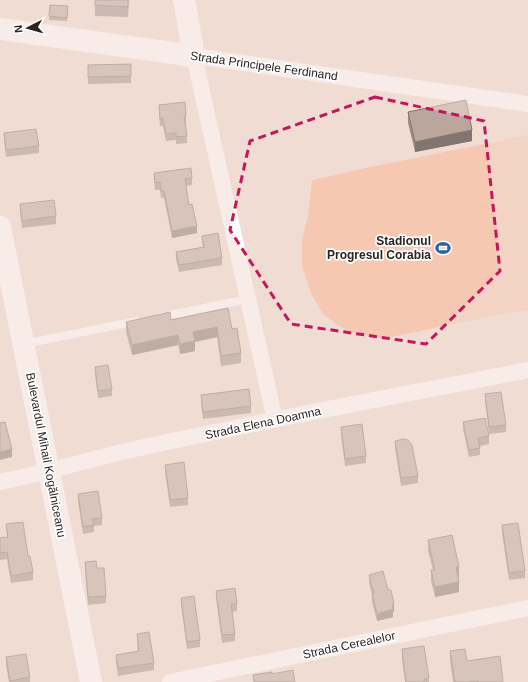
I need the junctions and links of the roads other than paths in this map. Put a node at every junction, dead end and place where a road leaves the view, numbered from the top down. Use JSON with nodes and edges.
{"nodes":[{"id":1,"x":184,"y":0,"type":"edge"},
{"id":2,"x":0,"y":28,"type":"edge"},
{"id":3,"x":194,"y":56,"type":"junction"},
{"id":4,"x":528,"y":104,"type":"edge"},
{"id":5,"x":0,"y":227,"type":"edge"},
{"id":6,"x":248,"y":299,"type":"junction"},
{"id":7,"x":24,"y":344,"type":"junction"},
{"id":8,"x":528,"y":370,"type":"edge"},
{"id":9,"x":275,"y":420,"type":"junction"},
{"id":10,"x":50,"y":471,"type":"junction"},
{"id":11,"x":0,"y":482,"type":"edge"},
{"id":12,"x":528,"y":608,"type":"edge"},
{"id":13,"x":91,"y":682,"type":"edge"},
{"id":14,"x":170,"y":682,"type":"edge"}],
"edges":[{"from":1,"to":3,"type":"main road"},
{"from":2,"to":3,"type":"main road","name":"Strada Principele Ferdinand"},
{"from":3,"to":4,"type":"street","name":"Strada Principele Ferdinand"},
{"from":3,"to":6,"type":"street"},
{"from":5,"to":7,"type":"main road","name":"Bulevardul Mihail Kogălniceanu"},
{"from":6,"to":7,"type":"lane"},
{"from":6,"to":9,"type":"street"},
{"from":7,"to":10,"type":"main road","name":"Bulevardul Mihail Kogălniceanu"},
{"from":8,"to":9,"type":"street","name":"Strada Elena Doamna"},
{"from":9,"to":10,"type":"street","name":"Strada Elena Doamna"},
{"from":10,"to":11,"type":"street","name":"Strada Elena Doamna"},
{"from":10,"to":13,"type":"main road","name":"Bulevardul Mihail Kogălniceanu"},
{"from":12,"to":14,"type":"street","name":"Strada Cerealelor"}]}
